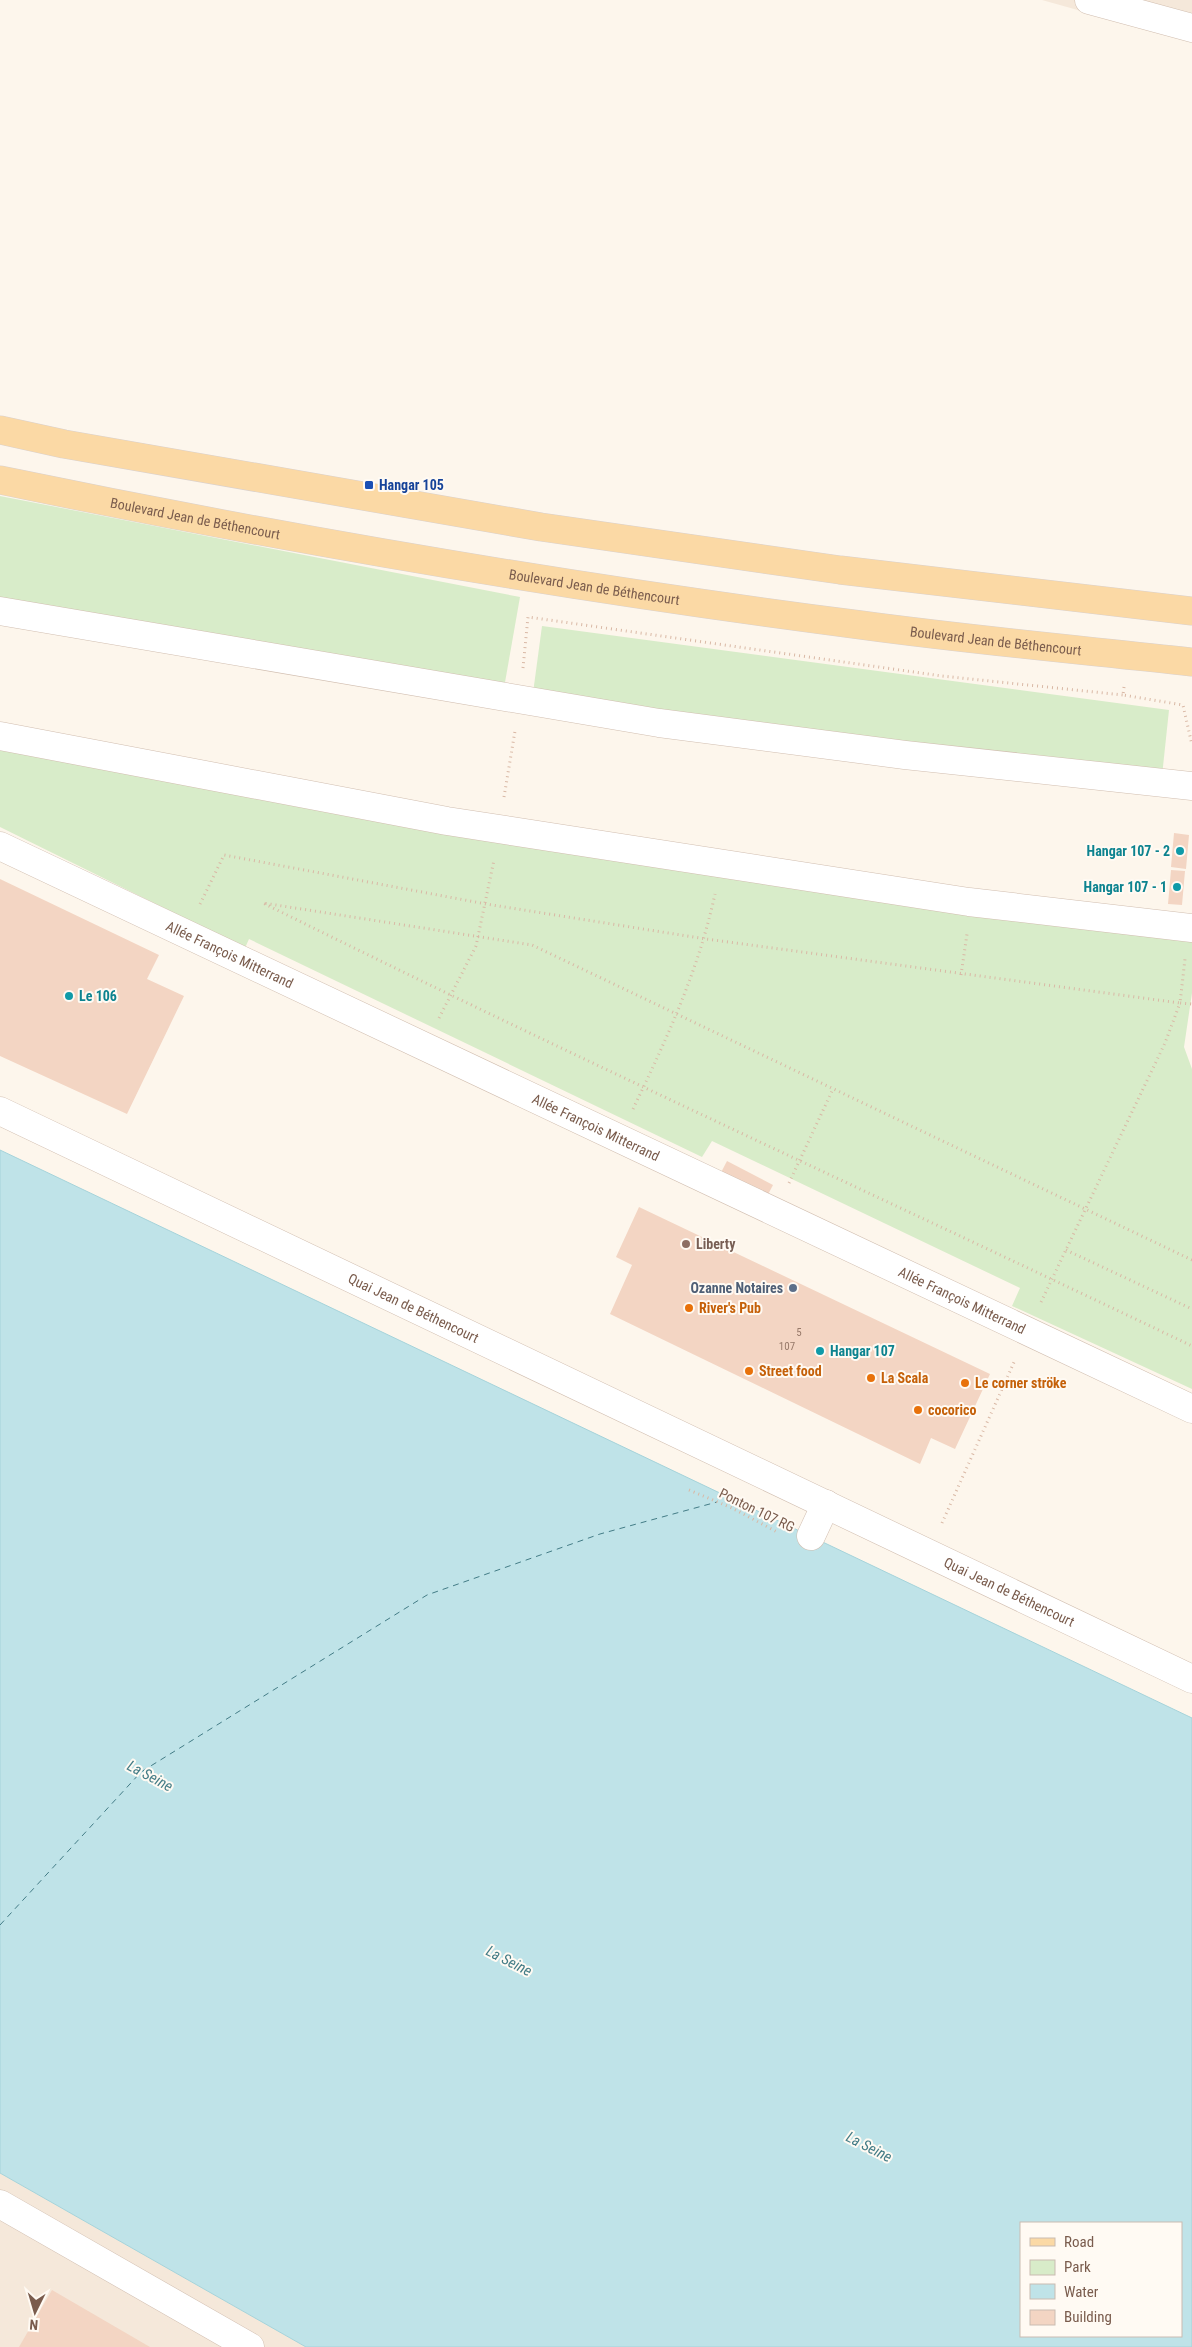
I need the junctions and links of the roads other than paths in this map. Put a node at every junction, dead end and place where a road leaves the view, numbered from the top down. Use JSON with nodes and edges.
{"nodes":[{"id":1,"x":1089,"y":0,"type":"edge"},
{"id":2,"x":1192,"y":28,"type":"edge"},
{"id":3,"x":0,"y":430,"type":"edge"},
{"id":4,"x":0,"y":480,"type":"edge"},
{"id":5,"x":0,"y":611,"type":"edge"},
{"id":6,"x":1192,"y":611,"type":"edge"},
{"id":7,"x":1192,"y":662,"type":"edge"},
{"id":8,"x":0,"y":736,"type":"edge"},
{"id":9,"x":1192,"y":786,"type":"edge"},
{"id":10,"x":0,"y":846,"type":"edge"},
{"id":11,"x":1190,"y":928,"type":"edge"},
{"id":12,"x":0,"y":1111,"type":"edge"},
{"id":13,"x":1192,"y":1409,"type":"edge"},
{"id":14,"x":826,"y":1504,"type":"junction"},
{"id":15,"x":810,"y":1536,"type":"road end"},
{"id":16,"x":1192,"y":1679,"type":"edge"},
{"id":17,"x":0,"y":2204,"type":"edge"},
{"id":18,"x":250,"y":2347,"type":"edge"}],
"edges":[{"from":1,"to":2,"type":"street"},
{"from":3,"to":6,"type":"main road"},
{"from":4,"to":7,"type":"main road","name":"Boulevard Jean de Béthencourt"},
{"from":5,"to":9,"type":"street"},
{"from":8,"to":11,"type":"street"},
{"from":10,"to":13,"type":"street","name":"Allée François Mitterrand"},
{"from":12,"to":14,"type":"street","name":"Quai Jean de Béthencourt"},
{"from":14,"to":15,"type":"street"},
{"from":14,"to":16,"type":"street","name":"Quai Jean de Béthencourt"},
{"from":17,"to":18,"type":"street"}]}
